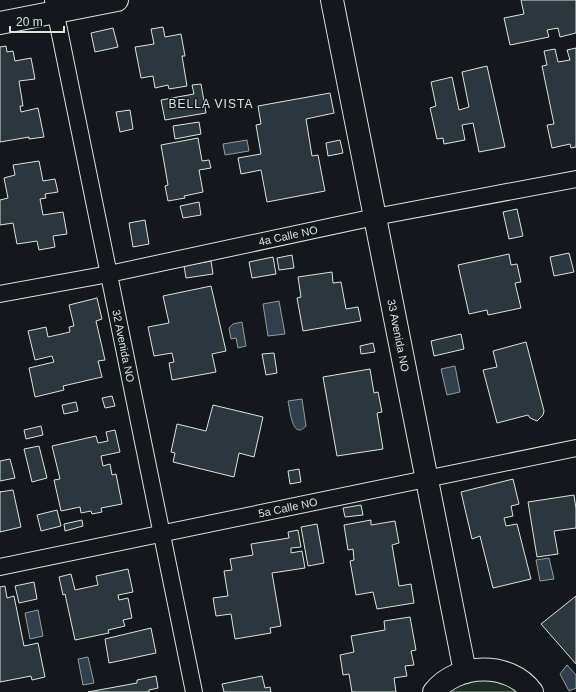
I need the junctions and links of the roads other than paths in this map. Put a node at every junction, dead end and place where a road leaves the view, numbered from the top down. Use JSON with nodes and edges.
{"nodes":[{"id":1,"x":117,"y":0,"type":"edge"},
{"id":2,"x":332,"y":0,"type":"edge"},
{"id":3,"x":54,"y":6,"type":"edge"},
{"id":4,"x":0,"y":23,"type":"edge"},
{"id":5,"x":576,"y":179,"type":"edge"},
{"id":6,"x":375,"y":217,"type":"junction"},
{"id":7,"x":109,"y":274,"type":"junction"},
{"id":8,"x":0,"y":294,"type":"edge"},
{"id":9,"x":576,"y":448,"type":"edge"},
{"id":10,"x":427,"y":478,"type":"junction"},
{"id":11,"x":162,"y":533,"type":"junction"},
{"id":12,"x":0,"y":567,"type":"edge"},
{"id":13,"x":465,"y":672,"type":"junction"},
{"id":14,"x":194,"y":692,"type":"edge"},
{"id":15,"x":434,"y":692,"type":"edge"},
{"id":16,"x":532,"y":692,"type":"edge"}],
"edges":[{"from":1,"to":3,"type":"street"},
{"from":2,"to":6,"type":"street","name":"33 Avenida NO"},
{"from":3,"to":4,"type":"street"},
{"from":3,"to":7,"type":"street","name":"32 Avenida NO"},
{"from":5,"to":6,"type":"street","name":"4a Calle NO"},
{"from":6,"to":7,"type":"street","name":"4a Calle NO"},
{"from":6,"to":10,"type":"street","name":"33 Avenida NO"},
{"from":7,"to":8,"type":"street","name":"4a Calle NO"},
{"from":7,"to":11,"type":"street","name":"32 Avenida NO"},
{"from":9,"to":10,"type":"street","name":"5a Calle NO"},
{"from":10,"to":11,"type":"street","name":"5a Calle NO"},
{"from":10,"to":13,"type":"street","name":"33 Avenida NO"},
{"from":11,"to":12,"type":"street","name":"5a Calle NO"},
{"from":11,"to":14,"type":"street","name":"32 Avenida NO"},
{"from":13,"to":15,"type":"street"},
{"from":13,"to":16,"type":"street"}]}
